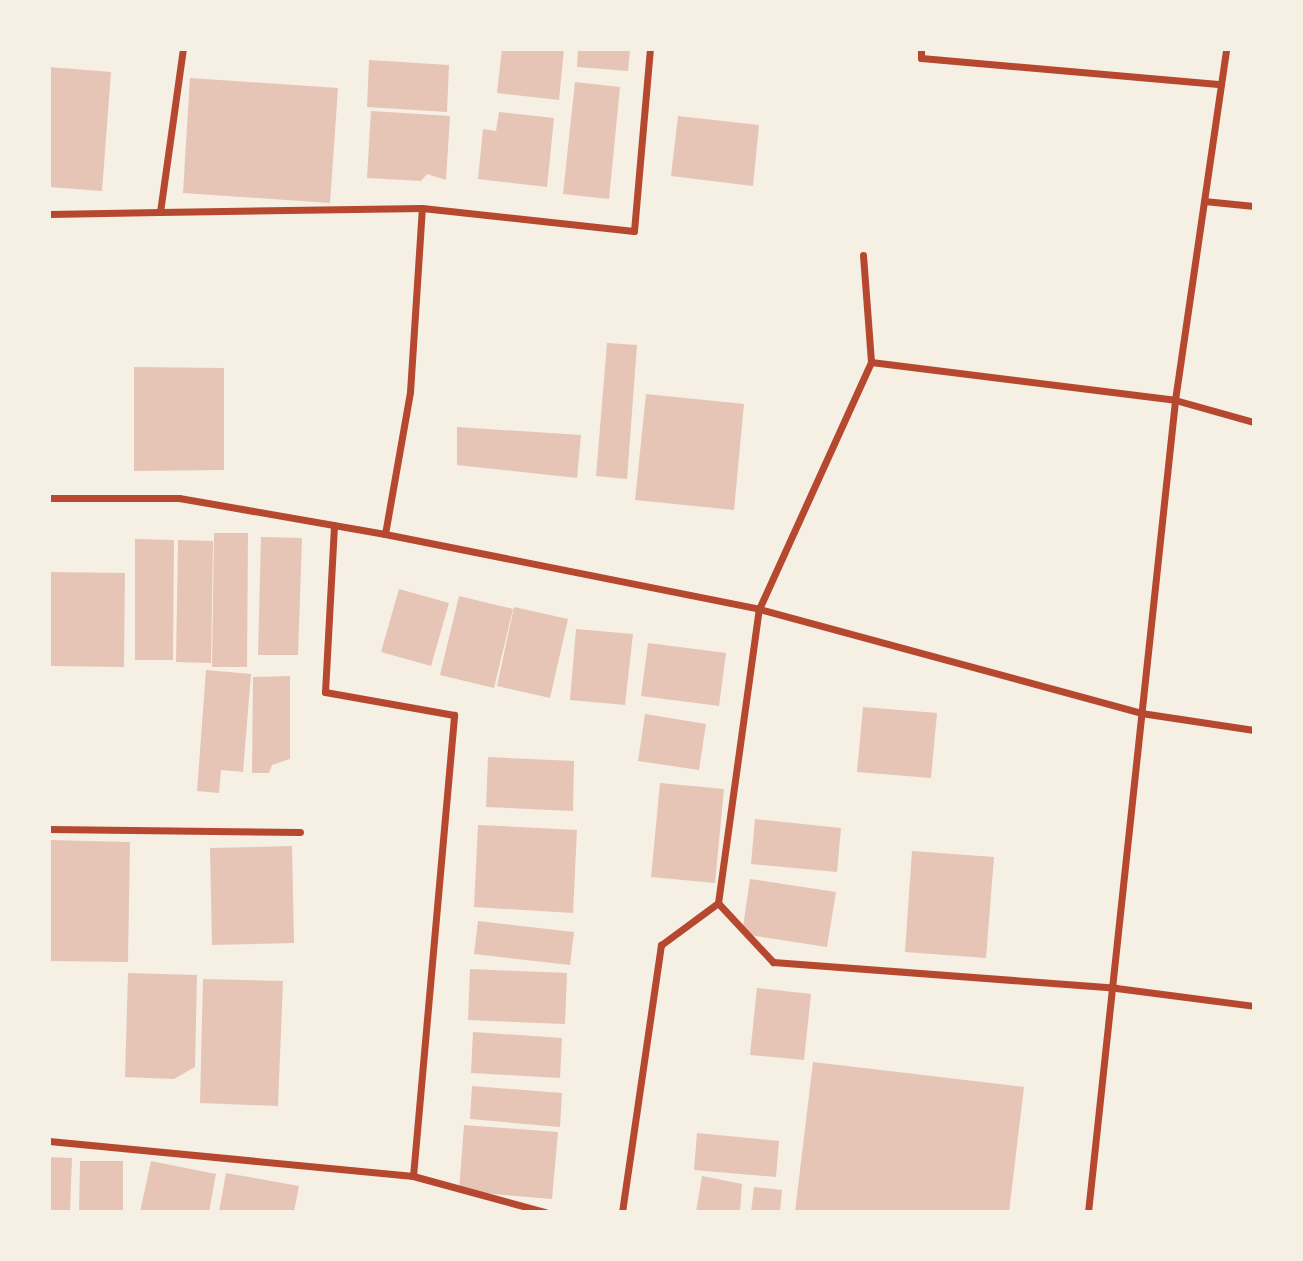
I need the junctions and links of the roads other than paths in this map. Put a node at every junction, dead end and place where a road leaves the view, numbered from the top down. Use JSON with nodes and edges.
{"nodes":[{"id":1,"x":183,"y":49,"type":"edge"},
{"id":2,"x":650,"y":49,"type":"edge"},
{"id":3,"x":921,"y":49,"type":"edge"},
{"id":4,"x":1226,"y":49,"type":"edge"},
{"id":5,"x":1221,"y":84,"type":"junction"},
{"id":6,"x":1204,"y":201,"type":"junction"},
{"id":7,"x":1254,"y":206,"type":"edge"},
{"id":8,"x":422,"y":208,"type":"junction"},
{"id":9,"x":160,"y":212,"type":"junction"},
{"id":10,"x":49,"y":214,"type":"edge"},
{"id":11,"x":863,"y":255,"type":"dead end"},
{"id":12,"x":870,"y":362,"type":"junction"},
{"id":13,"x":1175,"y":400,"type":"junction"},
{"id":14,"x":1254,"y":422,"type":"edge"},
{"id":15,"x":49,"y":498,"type":"edge"},
{"id":16,"x":334,"y":525,"type":"junction"},
{"id":17,"x":385,"y":534,"type":"junction"},
{"id":18,"x":759,"y":609,"type":"junction"},
{"id":19,"x":1141,"y":713,"type":"junction"},
{"id":20,"x":1254,"y":730,"type":"edge"},
{"id":21,"x":49,"y":829,"type":"edge"},
{"id":22,"x":300,"y":832,"type":"dead end"},
{"id":23,"x":718,"y":903,"type":"junction"},
{"id":24,"x":1116,"y":988,"type":"junction"},
{"id":25,"x":1254,"y":1006,"type":"edge"},
{"id":26,"x":49,"y":1141,"type":"edge"},
{"id":27,"x":413,"y":1176,"type":"junction"},
{"id":28,"x":545,"y":1212,"type":"edge"},
{"id":29,"x":622,"y":1212,"type":"edge"},
{"id":30,"x":1088,"y":1212,"type":"edge"}],
"edges":[{"from":1,"to":9,"type":"street"},
{"from":2,"to":8,"type":"street"},
{"from":3,"to":5,"type":"street"},
{"from":4,"to":5,"type":"street"},
{"from":5,"to":6,"type":"street"},
{"from":6,"to":7,"type":"street"},
{"from":6,"to":13,"type":"street"},
{"from":8,"to":9,"type":"street"},
{"from":8,"to":17,"type":"street"},
{"from":9,"to":10,"type":"street"},
{"from":11,"to":12,"type":"street"},
{"from":12,"to":13,"type":"street"},
{"from":12,"to":18,"type":"street"},
{"from":13,"to":14,"type":"street"},
{"from":13,"to":19,"type":"street"},
{"from":15,"to":16,"type":"street"},
{"from":16,"to":17,"type":"street"},
{"from":16,"to":27,"type":"street"},
{"from":17,"to":18,"type":"street"},
{"from":18,"to":19,"type":"street"},
{"from":18,"to":23,"type":"street"},
{"from":19,"to":20,"type":"street"},
{"from":19,"to":24,"type":"street"},
{"from":21,"to":22,"type":"street"},
{"from":23,"to":24,"type":"street"},
{"from":23,"to":29,"type":"street"},
{"from":24,"to":25,"type":"street"},
{"from":24,"to":30,"type":"street"},
{"from":26,"to":27,"type":"street"},
{"from":27,"to":28,"type":"street"}]}
